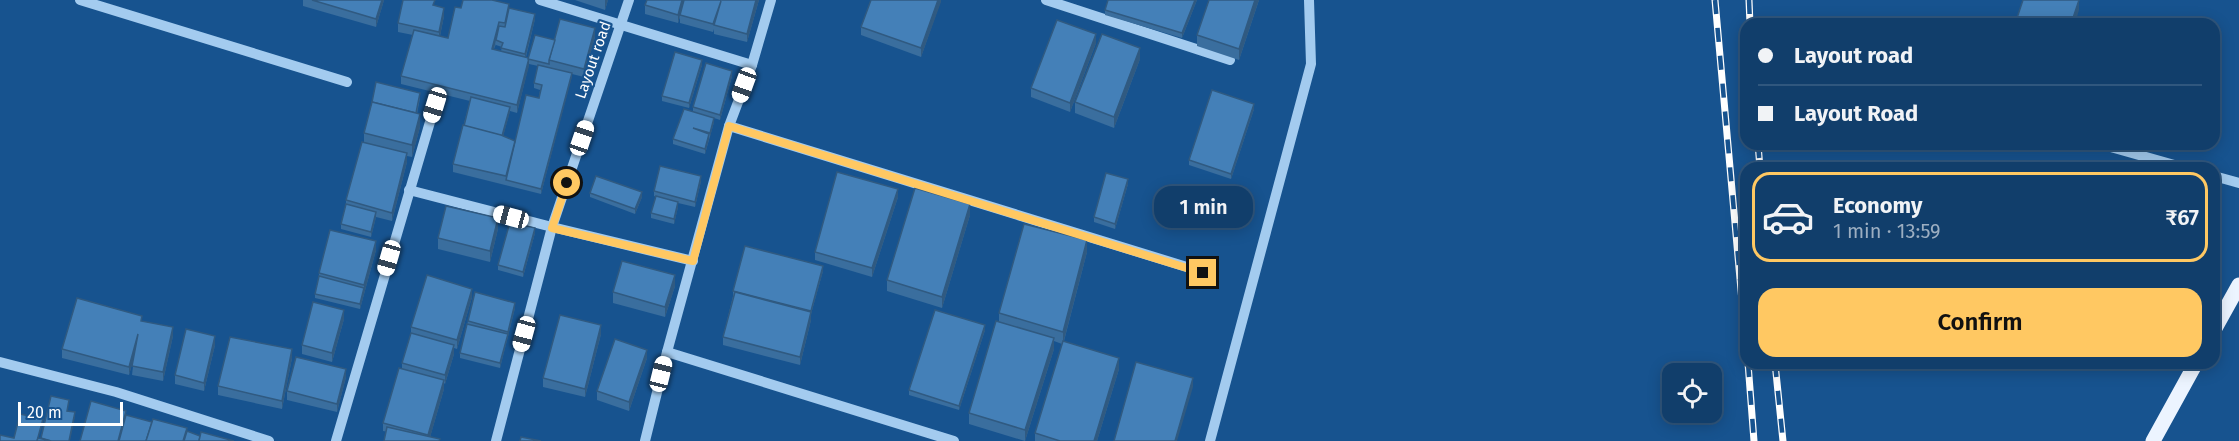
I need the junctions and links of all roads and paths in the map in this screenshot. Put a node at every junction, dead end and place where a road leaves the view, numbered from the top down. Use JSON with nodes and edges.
{"nodes":[{"id":1,"x":80,"y":0,"type":"edge"},
{"id":2,"x":540,"y":0,"type":"edge"},
{"id":3,"x":629,"y":0,"type":"edge"},
{"id":4,"x":771,"y":0,"type":"edge"},
{"id":5,"x":1046,"y":0,"type":"edge"},
{"id":6,"x":1309,"y":0,"type":"edge"},
{"id":7,"x":621,"y":26,"type":"junction"},
{"id":8,"x":1230,"y":60,"type":"edge"},
{"id":9,"x":752,"y":65,"type":"junction"},
{"id":10,"x":347,"y":81,"type":"dead end"},
{"id":11,"x":435,"y":105,"type":"dead end"},
{"id":12,"x":729,"y":126,"type":"junction"},
{"id":13,"x":2121,"y":150,"type":"edge"},
{"id":14,"x":2164,"y":162,"type":"edge"},
{"id":15,"x":2220,"y":178,"type":"edge"},
{"id":16,"x":2239,"y":183,"type":"edge"},
{"id":17,"x":409,"y":190,"type":"junction"},
{"id":18,"x":552,"y":228,"type":"junction"},
{"id":19,"x":693,"y":261,"type":"junction"},
{"id":20,"x":1203,"y":273,"type":"dead end"},
{"id":21,"x":2239,"y":285,"type":"edge"},
{"id":22,"x":2220,"y":319,"type":"edge"},
{"id":23,"x":667,"y":352,"type":"junction"},
{"id":24,"x":0,"y":362,"type":"edge"},
{"id":25,"x":2193,"y":369,"type":"edge"},
{"id":26,"x":269,"y":441,"type":"edge"},
{"id":27,"x":336,"y":441,"type":"edge"},
{"id":28,"x":496,"y":441,"type":"edge"},
{"id":29,"x":645,"y":441,"type":"edge"},
{"id":30,"x":954,"y":441,"type":"edge"},
{"id":31,"x":1210,"y":441,"type":"edge"},
{"id":32,"x":2153,"y":441,"type":"edge"}],
"edges":[{"from":1,"to":10,"type":"street"},
{"from":2,"to":7,"type":"street"},
{"from":3,"to":7,"type":"street","name":"Layout road"},
{"from":4,"to":9,"type":"street"},
{"from":5,"to":8,"type":"street"},
{"from":6,"to":31,"type":"street"},
{"from":7,"to":9,"type":"street"},
{"from":7,"to":18,"type":"street","name":"Layout road"},
{"from":9,"to":12,"type":"street"},
{"from":11,"to":17,"type":"street"},
{"from":12,"to":19,"type":"street"},
{"from":12,"to":20,"type":"street"},
{"from":13,"to":14,"type":"street"},
{"from":15,"to":16,"type":"street"},
{"from":17,"to":18,"type":"street"},
{"from":17,"to":27,"type":"street"},
{"from":18,"to":19,"type":"street"},
{"from":18,"to":28,"type":"street","name":"Layout road"},
{"from":19,"to":23,"type":"street"},
{"from":21,"to":22,"type":"main road"},
{"from":23,"to":29,"type":"street"},
{"from":23,"to":30,"type":"street"},
{"from":24,"to":26,"type":"street"},
{"from":25,"to":32,"type":"main road"}]}
